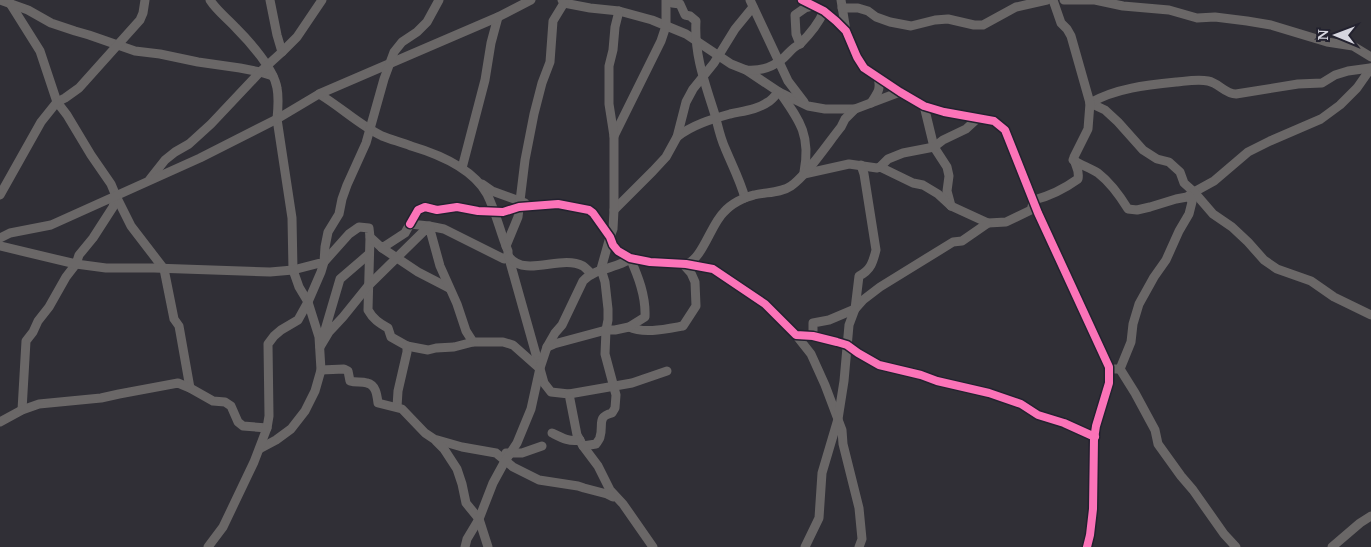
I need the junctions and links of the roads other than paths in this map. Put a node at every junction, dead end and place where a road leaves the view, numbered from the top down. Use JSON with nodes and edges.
{"nodes":[{"id":1,"x":0,"y":0,"type":"edge"},
{"id":2,"x":144,"y":0,"type":"edge"},
{"id":3,"x":210,"y":0,"type":"edge"},
{"id":4,"x":270,"y":0,"type":"edge"},
{"id":5,"x":322,"y":0,"type":"edge"},
{"id":6,"x":439,"y":0,"type":"edge"},
{"id":7,"x":531,"y":0,"type":"edge"},
{"id":8,"x":668,"y":0,"type":"edge"},
{"id":9,"x":802,"y":0,"type":"edge"},
{"id":10,"x":1047,"y":0,"type":"edge"},
{"id":11,"x":1053,"y":0,"type":"edge"},
{"id":12,"x":1064,"y":0,"type":"edge"},
{"id":13,"x":563,"y":1,"type":"edge"},
{"id":14,"x":9,"y":2,"type":"edge"},
{"id":15,"x":751,"y":4,"type":"edge"},
{"id":16,"x":841,"y":4,"type":"edge"},
{"id":17,"x":813,"y":6,"type":"junction"},
{"id":18,"x":619,"y":11,"type":"junction"},
{"id":19,"x":824,"y":11,"type":"junction"},
{"id":20,"x":498,"y":17,"type":"junction"},
{"id":21,"x":666,"y":26,"type":"junction"},
{"id":22,"x":846,"y":32,"type":"junction"},
{"id":23,"x":695,"y":39,"type":"junction"},
{"id":24,"x":800,"y":44,"type":"junction"},
{"id":25,"x":117,"y":46,"type":"junction"},
{"id":26,"x":282,"y":52,"type":"junction"},
{"id":27,"x":718,"y":56,"type":"junction"},
{"id":28,"x":1371,"y":57,"type":"edge"},
{"id":29,"x":779,"y":61,"type":"junction"},
{"id":30,"x":389,"y":63,"type":"junction"},
{"id":31,"x":1371,"y":68,"type":"edge"},
{"id":32,"x":264,"y":69,"type":"junction"},
{"id":33,"x":746,"y":70,"type":"junction"},
{"id":34,"x":704,"y":77,"type":"junction"},
{"id":35,"x":878,"y":77,"type":"junction"},
{"id":36,"x":779,"y":92,"type":"junction"},
{"id":37,"x":900,"y":92,"type":"junction"},
{"id":38,"x":319,"y":94,"type":"junction"},
{"id":39,"x":57,"y":102,"type":"junction"},
{"id":40,"x":871,"y":103,"type":"junction"},
{"id":41,"x":1090,"y":103,"type":"junction"},
{"id":42,"x":808,"y":106,"type":"junction"},
{"id":43,"x":924,"y":106,"type":"junction"},
{"id":44,"x":855,"y":109,"type":"junction"},
{"id":45,"x":716,"y":118,"type":"junction"},
{"id":46,"x":978,"y":118,"type":"junction"},
{"id":47,"x":277,"y":119,"type":"junction"},
{"id":48,"x":370,"y":130,"type":"junction"},
{"id":49,"x":614,"y":136,"type":"junction"},
{"id":50,"x":677,"y":137,"type":"junction"},
{"id":51,"x":934,"y":147,"type":"junction"},
{"id":52,"x":1073,"y":159,"type":"junction"},
{"id":53,"x":861,"y":165,"type":"junction"},
{"id":54,"x":880,"y":167,"type":"junction"},
{"id":55,"x":462,"y":168,"type":"junction"},
{"id":56,"x":804,"y":174,"type":"junction"},
{"id":57,"x":148,"y":181,"type":"junction"},
{"id":58,"x":478,"y":181,"type":"junction"},
{"id":59,"x":1191,"y":194,"type":"junction"},
{"id":60,"x":0,"y":195,"type":"edge"},
{"id":61,"x":116,"y":196,"type":"junction"},
{"id":62,"x":744,"y":198,"type":"junction"},
{"id":63,"x":1034,"y":200,"type":"junction"},
{"id":64,"x":520,"y":204,"type":"junction"},
{"id":65,"x":951,"y":206,"type":"junction"},
{"id":66,"x":614,"y":210,"type":"junction"},
{"id":67,"x":494,"y":211,"type":"junction"},
{"id":68,"x":988,"y":223,"type":"junction"},
{"id":69,"x":410,"y":224,"type":"junction"},
{"id":70,"x":429,"y":226,"type":"junction"},
{"id":71,"x":370,"y":237,"type":"junction"},
{"id":72,"x":0,"y":238,"type":"edge"},
{"id":73,"x":610,"y":238,"type":"junction"},
{"id":74,"x":0,"y":246,"type":"edge"},
{"id":75,"x":382,"y":248,"type":"junction"},
{"id":76,"x":507,"y":250,"type":"junction"},
{"id":77,"x":369,"y":254,"type":"junction"},
{"id":78,"x":397,"y":258,"type":"junction"},
{"id":79,"x":630,"y":258,"type":"junction"},
{"id":80,"x":324,"y":262,"type":"junction"},
{"id":81,"x":76,"y":264,"type":"junction"},
{"id":82,"x":685,"y":264,"type":"junction"},
{"id":83,"x":164,"y":269,"type":"junction"},
{"id":84,"x":602,"y":269,"type":"junction"},
{"id":85,"x":294,"y":270,"type":"junction"},
{"id":86,"x":592,"y":274,"type":"junction"},
{"id":87,"x":368,"y":286,"type":"junction"},
{"id":88,"x":449,"y":288,"type":"junction"},
{"id":89,"x":308,"y":302,"type":"junction"},
{"id":90,"x":855,"y":309,"type":"junction"},
{"id":91,"x":1371,"y":316,"type":"edge"},
{"id":92,"x":628,"y":327,"type":"junction"},
{"id":93,"x":606,"y":330,"type":"junction"},
{"id":94,"x":796,"y":335,"type":"junction"},
{"id":95,"x":813,"y":336,"type":"junction"},
{"id":96,"x":473,"y":342,"type":"junction"},
{"id":97,"x":847,"y":345,"type":"junction"},
{"id":98,"x":407,"y":346,"type":"junction"},
{"id":99,"x":547,"y":347,"type":"junction"},
{"id":100,"x":320,"y":348,"type":"junction"},
{"id":101,"x":1109,"y":367,"type":"junction"},
{"id":102,"x":540,"y":368,"type":"junction"},
{"id":103,"x":1120,"y":368,"type":"junction"},
{"id":104,"x":321,"y":370,"type":"junction"},
{"id":105,"x":667,"y":371,"type":"dead end"},
{"id":106,"x":614,"y":385,"type":"junction"},
{"id":107,"x":190,"y":388,"type":"junction"},
{"id":108,"x":568,"y":394,"type":"junction"},
{"id":109,"x":397,"y":407,"type":"junction"},
{"id":110,"x":22,"y":410,"type":"junction"},
{"id":111,"x":838,"y":419,"type":"junction"},
{"id":112,"x":0,"y":422,"type":"edge"},
{"id":113,"x":267,"y":428,"type":"junction"},
{"id":114,"x":552,"y":433,"type":"dead end"},
{"id":115,"x":1095,"y":437,"type":"junction"},
{"id":116,"x":434,"y":439,"type":"junction"},
{"id":117,"x":581,"y":443,"type":"junction"},
{"id":118,"x":542,"y":446,"type":"dead end"},
{"id":119,"x":260,"y":448,"type":"junction"},
{"id":120,"x":510,"y":453,"type":"junction"},
{"id":121,"x":496,"y":454,"type":"junction"},
{"id":122,"x":505,"y":461,"type":"junction"},
{"id":123,"x":623,"y":504,"type":"junction"},
{"id":124,"x":1371,"y":516,"type":"edge"},
{"id":125,"x":479,"y":519,"type":"junction"},
{"id":126,"x":208,"y":547,"type":"edge"},
{"id":127,"x":465,"y":547,"type":"edge"},
{"id":128,"x":488,"y":547,"type":"edge"},
{"id":129,"x":653,"y":547,"type":"edge"},
{"id":130,"x":805,"y":547,"type":"edge"},
{"id":131,"x":859,"y":547,"type":"edge"},
{"id":132,"x":1087,"y":547,"type":"edge"},
{"id":133,"x":1236,"y":547,"type":"edge"},
{"id":134,"x":1332,"y":547,"type":"edge"}],
"edges":[{"from":1,"to":14,"type":"street"},
{"from":2,"to":25,"type":"street"},
{"from":3,"to":32,"type":"street"},
{"from":4,"to":26,"type":"street"},
{"from":5,"to":26,"type":"street"},
{"from":6,"to":30,"type":"street"},
{"from":7,"to":20,"type":"street"},
{"from":8,"to":21,"type":"street"},
{"from":8,"to":23,"type":"street"},
{"from":9,"to":17,"type":"street"},
{"from":10,"to":16,"type":"street"},
{"from":11,"to":41,"type":"street"},
{"from":12,"to":28,"type":"street"},
{"from":13,"to":18,"type":"street"},
{"from":13,"to":64,"type":"street"},
{"from":14,"to":25,"type":"street"},
{"from":14,"to":39,"type":"street"},
{"from":15,"to":27,"type":"street"},
{"from":15,"to":29,"type":"street"},
{"from":16,"to":22,"type":"street"},
{"from":17,"to":19,"type":"street"},
{"from":17,"to":24,"type":"street"},
{"from":18,"to":21,"type":"street"},
{"from":18,"to":49,"type":"street"},
{"from":19,"to":22,"type":"street"},
{"from":19,"to":24,"type":"street"},
{"from":20,"to":30,"type":"street"},
{"from":20,"to":55,"type":"street"},
{"from":21,"to":23,"type":"street"},
{"from":21,"to":49,"type":"street"},
{"from":22,"to":35,"type":"street"},
{"from":23,"to":27,"type":"street"},
{"from":23,"to":34,"type":"street"},
{"from":24,"to":29,"type":"street"},
{"from":25,"to":32,"type":"street"},
{"from":25,"to":39,"type":"street"},
{"from":26,"to":32,"type":"street"},
{"from":27,"to":33,"type":"street"},
{"from":27,"to":34,"type":"street"},
{"from":29,"to":33,"type":"street"},
{"from":29,"to":42,"type":"street"},
{"from":30,"to":38,"type":"street"},
{"from":30,"to":48,"type":"street"},
{"from":31,"to":41,"type":"street"},
{"from":31,"to":59,"type":"street"},
{"from":32,"to":47,"type":"street"},
{"from":32,"to":57,"type":"street"},
{"from":33,"to":36,"type":"street"},
{"from":34,"to":45,"type":"street"},
{"from":34,"to":50,"type":"street"},
{"from":35,"to":37,"type":"street"},
{"from":35,"to":40,"type":"street"},
{"from":36,"to":42,"type":"street"},
{"from":36,"to":45,"type":"street"},
{"from":36,"to":56,"type":"street"},
{"from":37,"to":40,"type":"street"},
{"from":37,"to":43,"type":"street"},
{"from":38,"to":47,"type":"street"},
{"from":38,"to":48,"type":"street"},
{"from":39,"to":60,"type":"street"},
{"from":39,"to":61,"type":"street"},
{"from":40,"to":44,"type":"street"},
{"from":41,"to":52,"type":"street"},
{"from":41,"to":59,"type":"street"},
{"from":42,"to":44,"type":"street"},
{"from":43,"to":46,"type":"street"},
{"from":43,"to":51,"type":"street"},
{"from":44,"to":56,"type":"street"},
{"from":45,"to":50,"type":"street"},
{"from":45,"to":62,"type":"street"},
{"from":46,"to":51,"type":"street"},
{"from":46,"to":63,"type":"street"},
{"from":47,"to":57,"type":"street"},
{"from":47,"to":85,"type":"street"},
{"from":48,"to":55,"type":"street"},
{"from":48,"to":80,"type":"street"},
{"from":49,"to":66,"type":"street"},
{"from":50,"to":66,"type":"street"},
{"from":51,"to":54,"type":"street"},
{"from":51,"to":65,"type":"street"},
{"from":52,"to":59,"type":"street"},
{"from":52,"to":63,"type":"street"},
{"from":53,"to":54,"type":"street"},
{"from":53,"to":56,"type":"street"},
{"from":53,"to":90,"type":"street"},
{"from":54,"to":65,"type":"street"},
{"from":55,"to":58,"type":"street"},
{"from":56,"to":62,"type":"street"},
{"from":57,"to":61,"type":"street"},
{"from":58,"to":64,"type":"street"},
{"from":58,"to":67,"type":"street"},
{"from":59,"to":91,"type":"street"},
{"from":59,"to":103,"type":"street"},
{"from":61,"to":72,"type":"street"},
{"from":61,"to":81,"type":"street"},
{"from":61,"to":83,"type":"street"},
{"from":62,"to":82,"type":"street"},
{"from":63,"to":68,"type":"street"},
{"from":63,"to":101,"type":"street"},
{"from":64,"to":67,"type":"street"},
{"from":64,"to":73,"type":"street"},
{"from":64,"to":76,"type":"street"},
{"from":65,"to":68,"type":"street"},
{"from":66,"to":73,"type":"street"},
{"from":67,"to":69,"type":"street"},
{"from":67,"to":76,"type":"street"},
{"from":68,"to":90,"type":"street"},
{"from":69,"to":70,"type":"street"},
{"from":69,"to":75,"type":"street"},
{"from":70,"to":76,"type":"street"},
{"from":70,"to":78,"type":"street"},
{"from":70,"to":88,"type":"street"},
{"from":71,"to":75,"type":"street"},
{"from":71,"to":77,"type":"street"},
{"from":71,"to":80,"type":"street"},
{"from":73,"to":79,"type":"street"},
{"from":73,"to":84,"type":"street"},
{"from":74,"to":81,"type":"street"},
{"from":75,"to":78,"type":"street"},
{"from":76,"to":86,"type":"street"},
{"from":76,"to":102,"type":"street"},
{"from":77,"to":87,"type":"street"},
{"from":77,"to":100,"type":"street"},
{"from":78,"to":87,"type":"street"},
{"from":78,"to":88,"type":"street"},
{"from":79,"to":82,"type":"street"},
{"from":79,"to":84,"type":"street"},
{"from":79,"to":92,"type":"street"},
{"from":80,"to":85,"type":"street"},
{"from":80,"to":89,"type":"street"},
{"from":81,"to":83,"type":"street"},
{"from":81,"to":110,"type":"street"},
{"from":82,"to":92,"type":"street"},
{"from":82,"to":94,"type":"street"},
{"from":83,"to":85,"type":"street"},
{"from":83,"to":107,"type":"street"},
{"from":84,"to":86,"type":"street"},
{"from":84,"to":93,"type":"street"},
{"from":85,"to":89,"type":"street"},
{"from":86,"to":99,"type":"street"},
{"from":87,"to":98,"type":"street"},
{"from":87,"to":100,"type":"street"},
{"from":88,"to":96,"type":"street"},
{"from":89,"to":100,"type":"street"},
{"from":89,"to":113,"type":"street"},
{"from":90,"to":95,"type":"street"},
{"from":90,"to":97,"type":"street"},
{"from":92,"to":93,"type":"street"},
{"from":93,"to":99,"type":"street"},
{"from":93,"to":106,"type":"street"},
{"from":94,"to":95,"type":"street"},
{"from":94,"to":111,"type":"street"},
{"from":95,"to":97,"type":"street"},
{"from":96,"to":98,"type":"street"},
{"from":96,"to":102,"type":"street"},
{"from":97,"to":111,"type":"street"},
{"from":97,"to":115,"type":"street"},
{"from":98,"to":109,"type":"street"},
{"from":99,"to":102,"type":"street"},
{"from":100,"to":104,"type":"street"},
{"from":101,"to":103,"type":"street"},
{"from":101,"to":115,"type":"street"},
{"from":102,"to":108,"type":"street"},
{"from":102,"to":120,"type":"street"},
{"from":103,"to":133,"type":"street"},
{"from":104,"to":109,"type":"street"},
{"from":104,"to":119,"type":"street"},
{"from":105,"to":106,"type":"street"},
{"from":106,"to":108,"type":"street"},
{"from":106,"to":117,"type":"street"},
{"from":107,"to":110,"type":"street"},
{"from":107,"to":113,"type":"street"},
{"from":108,"to":117,"type":"street"},
{"from":109,"to":116,"type":"street"},
{"from":110,"to":112,"type":"street"},
{"from":111,"to":130,"type":"street"},
{"from":111,"to":131,"type":"street"},
{"from":113,"to":119,"type":"street"},
{"from":114,"to":117,"type":"street"},
{"from":115,"to":132,"type":"street"},
{"from":116,"to":121,"type":"street"},
{"from":116,"to":125,"type":"street"},
{"from":117,"to":123,"type":"street"},
{"from":118,"to":120,"type":"street"},
{"from":119,"to":126,"type":"street"},
{"from":120,"to":121,"type":"street"},
{"from":120,"to":122,"type":"street"},
{"from":121,"to":122,"type":"street"},
{"from":122,"to":123,"type":"street"},
{"from":122,"to":125,"type":"street"},
{"from":123,"to":129,"type":"street"},
{"from":124,"to":134,"type":"street"},
{"from":125,"to":127,"type":"street"},
{"from":125,"to":128,"type":"street"}]}
